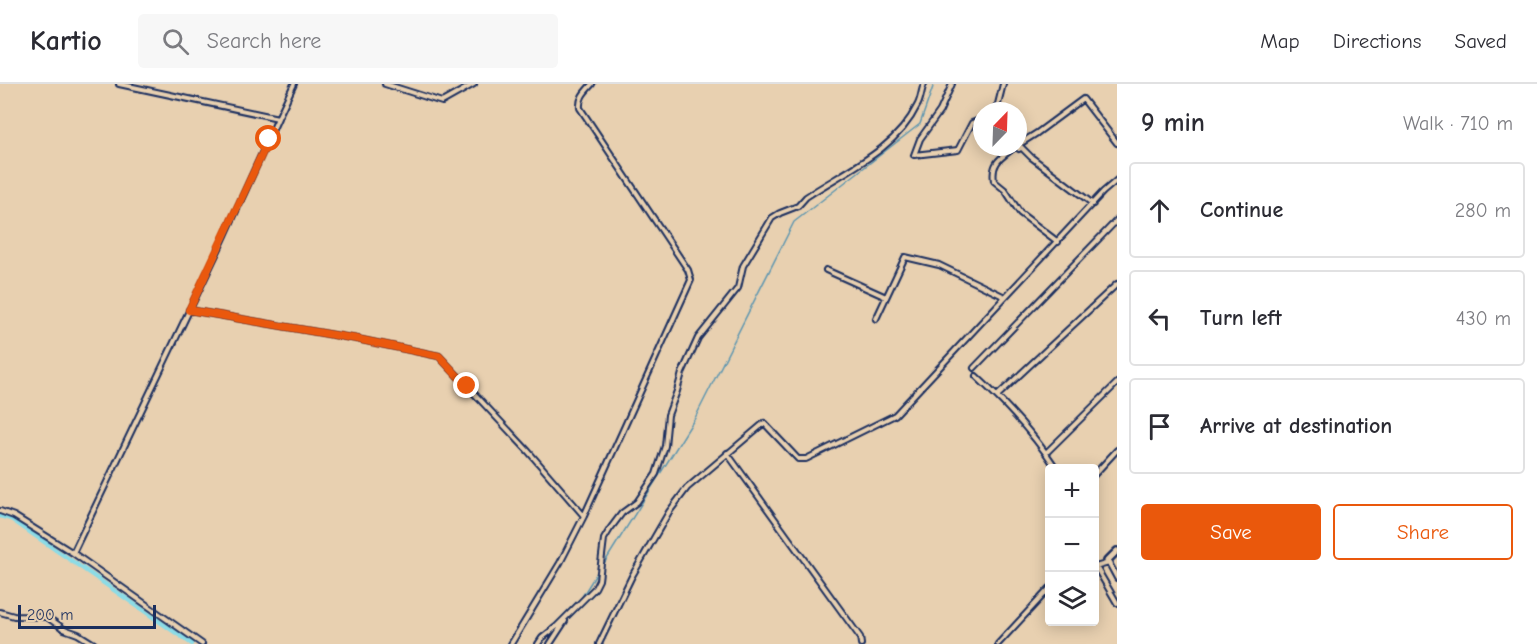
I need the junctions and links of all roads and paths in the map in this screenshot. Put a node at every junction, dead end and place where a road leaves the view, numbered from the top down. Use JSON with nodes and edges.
{"nodes":[{"id":1,"x":118,"y":84,"type":"edge"},
{"id":2,"x":294,"y":84,"type":"edge"},
{"id":3,"x":385,"y":84,"type":"edge"},
{"id":4,"x":474,"y":84,"type":"edge"},
{"id":5,"x":592,"y":84,"type":"edge"},
{"id":6,"x":924,"y":84,"type":"edge"},
{"id":7,"x":952,"y":84,"type":"edge"},
{"id":8,"x":1003,"y":84,"type":"edge"},
{"id":9,"x":998,"y":102,"type":"edge"},
{"id":10,"x":278,"y":118,"type":"junction"},
{"id":11,"x":973,"y":123,"type":"edge"},
{"id":12,"x":1027,"y":139,"type":"edge"},
{"id":13,"x":1117,"y":143,"type":"edge"},
{"id":14,"x":1027,"y":154,"type":"edge"},
{"id":15,"x":1004,"y":156,"type":"edge"},
{"id":16,"x":1117,"y":180,"type":"edge"},
{"id":17,"x":1093,"y":204,"type":"junction"},
{"id":18,"x":1117,"y":220,"type":"edge"},
{"id":19,"x":1058,"y":242,"type":"junction"},
{"id":20,"x":826,"y":270,"type":"dead end"},
{"id":21,"x":1117,"y":284,"type":"edge"},
{"id":22,"x":886,"y":297,"type":"junction"},
{"id":23,"x":1005,"y":297,"type":"junction"},
{"id":24,"x":189,"y":310,"type":"junction"},
{"id":25,"x":876,"y":319,"type":"dead end"},
{"id":26,"x":974,"y":368,"type":"dead end"},
{"id":27,"x":976,"y":376,"type":"dead end"},
{"id":28,"x":1117,"y":383,"type":"edge"},
{"id":29,"x":997,"y":396,"type":"junction"},
{"id":30,"x":1117,"y":450,"type":"edge"},
{"id":31,"x":727,"y":453,"type":"junction"},
{"id":32,"x":1046,"y":453,"type":"junction"},
{"id":33,"x":1053,"y":464,"type":"edge"},
{"id":34,"x":1099,"y":470,"type":"edge"},
{"id":35,"x":0,"y":511,"type":"edge"},
{"id":36,"x":584,"y":516,"type":"junction"},
{"id":37,"x":1117,"y":551,"type":"edge"},
{"id":38,"x":73,"y":553,"type":"junction"},
{"id":39,"x":1117,"y":556,"type":"edge"},
{"id":40,"x":1107,"y":562,"type":"junction"},
{"id":41,"x":1099,"y":565,"type":"edge"},
{"id":42,"x":1098,"y":572,"type":"edge"},
{"id":43,"x":1117,"y":578,"type":"edge"},
{"id":44,"x":1045,"y":593,"type":"edge"},
{"id":45,"x":1117,"y":603,"type":"edge"},
{"id":46,"x":1,"y":613,"type":"edge"},
{"id":47,"x":568,"y":615,"type":"junction"},
{"id":48,"x":94,"y":644,"type":"edge"},
{"id":49,"x":202,"y":644,"type":"edge"},
{"id":50,"x":511,"y":644,"type":"edge"},
{"id":51,"x":538,"y":644,"type":"edge"},
{"id":52,"x":550,"y":644,"type":"edge"},
{"id":53,"x":599,"y":644,"type":"edge"},
{"id":54,"x":861,"y":644,"type":"edge"},
{"id":55,"x":998,"y":644,"type":"edge"}],
"edges":[{"from":1,"to":10,"type":"street"},
{"from":2,"to":10,"type":"street"},
{"from":3,"to":4,"type":"street"},
{"from":5,"to":36,"type":"street"},
{"from":6,"to":47,"type":"street"},
{"from":7,"to":11,"type":"street"},
{"from":8,"to":9,"type":"street"},
{"from":10,"to":24,"type":"street"},
{"from":12,"to":13,"type":"street"},
{"from":14,"to":17,"type":"street"},
{"from":15,"to":19,"type":"street"},
{"from":16,"to":17,"type":"street"},
{"from":17,"to":19,"type":"street"},
{"from":18,"to":26,"type":"street"},
{"from":19,"to":23,"type":"street"},
{"from":20,"to":22,"type":"street"},
{"from":21,"to":29,"type":"street"},
{"from":22,"to":23,"type":"street"},
{"from":22,"to":25,"type":"street"},
{"from":23,"to":31,"type":"street"},
{"from":24,"to":36,"type":"street"},
{"from":24,"to":38,"type":"street"},
{"from":27,"to":29,"type":"street"},
{"from":28,"to":32,"type":"street"},
{"from":29,"to":32,"type":"street"},
{"from":30,"to":34,"type":"street"},
{"from":31,"to":53,"type":"street"},
{"from":31,"to":54,"type":"street"},
{"from":32,"to":33,"type":"street"},
{"from":35,"to":38,"type":"street"},
{"from":36,"to":50,"type":"street"},
{"from":37,"to":40,"type":"main road"},
{"from":38,"to":49,"type":"street"},
{"from":39,"to":40,"type":"main road"},
{"from":40,"to":41,"type":"street"},
{"from":40,"to":43,"type":"street"},
{"from":42,"to":45,"type":"street"},
{"from":44,"to":55,"type":"street"},
{"from":46,"to":48,"type":"street"},
{"from":47,"to":51,"type":"street"},
{"from":47,"to":52,"type":"street"}]}
